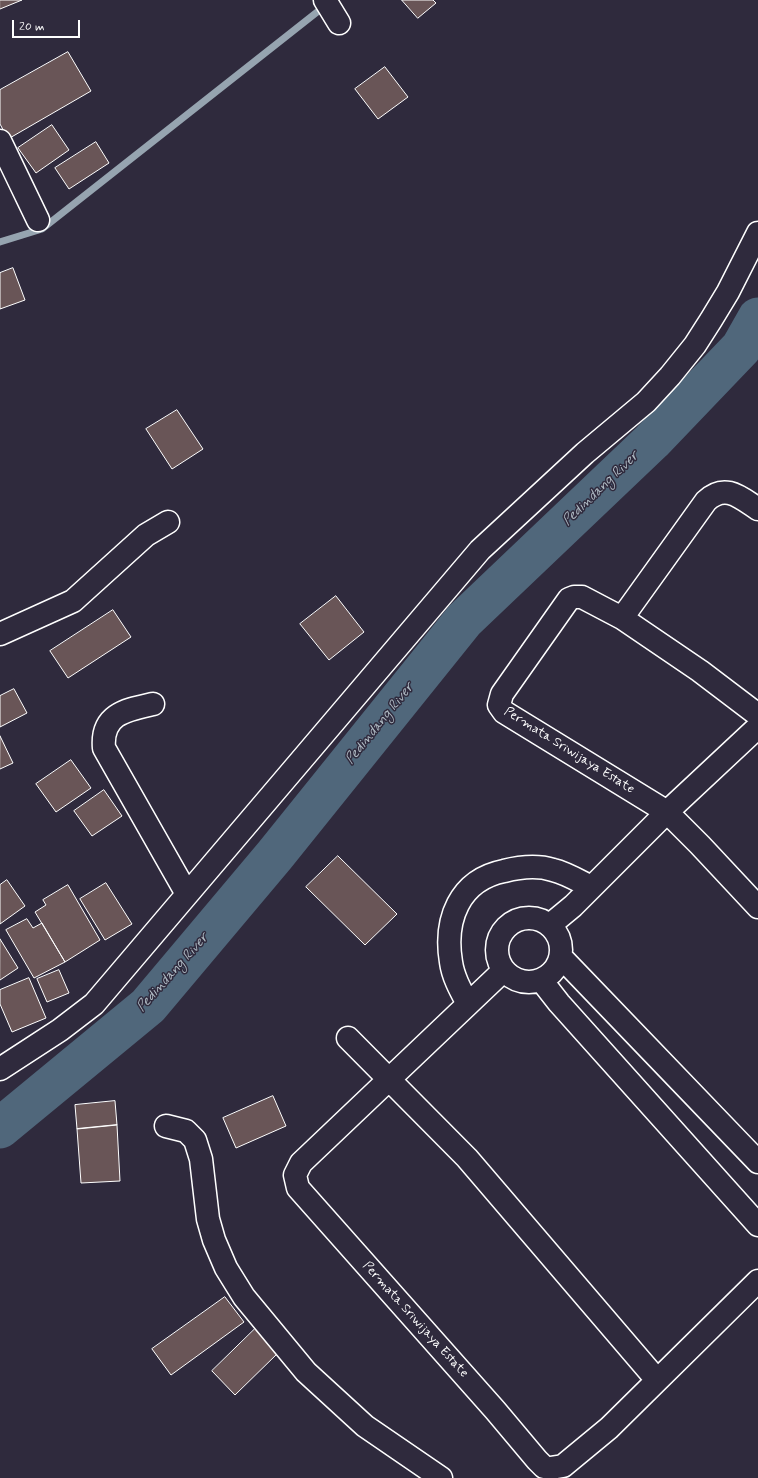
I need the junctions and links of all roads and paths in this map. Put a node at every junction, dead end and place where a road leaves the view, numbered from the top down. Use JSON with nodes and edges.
{"nodes":[{"id":1,"x":325,"y":0,"type":"edge"},
{"id":2,"x":340,"y":24,"type":"dead end"},
{"id":3,"x":0,"y":141,"type":"edge"},
{"id":4,"x":38,"y":220,"type":"dead end"},
{"id":5,"x":758,"y":233,"type":"edge"},
{"id":6,"x":758,"y":509,"type":"edge"},
{"id":7,"x":168,"y":522,"type":"dead end"},
{"id":8,"x":622,"y":618,"type":"junction"},
{"id":9,"x":0,"y":634,"type":"edge"},
{"id":10,"x":153,"y":704,"type":"dead end"},
{"id":11,"x":758,"y":715,"type":"edge"},
{"id":12,"x":758,"y":727,"type":"edge"},
{"id":13,"x":667,"y":812,"type":"junction"},
{"id":14,"x":591,"y":887,"type":"junction"},
{"id":15,"x":187,"y":894,"type":"junction"},
{"id":16,"x":758,"y":907,"type":"edge"},
{"id":17,"x":550,"y":925,"type":"junction"},
{"id":18,"x":561,"y":957,"type":"junction"},
{"id":19,"x":503,"y":971,"type":"junction"},
{"id":20,"x":541,"y":980,"type":"junction"},
{"id":21,"x":468,"y":1004,"type":"junction"},
{"id":22,"x":348,"y":1038,"type":"dead end"},
{"id":23,"x":0,"y":1069,"type":"edge"},
{"id":24,"x":389,"y":1080,"type":"junction"},
{"id":25,"x":166,"y":1126,"type":"dead end"},
{"id":26,"x":758,"y":1162,"type":"edge"},
{"id":27,"x":758,"y":1225,"type":"edge"},
{"id":28,"x":758,"y":1281,"type":"edge"},
{"id":29,"x":657,"y":1380,"type":"junction"},
{"id":30,"x":441,"y":1478,"type":"edge"}],
"edges":[{"from":1,"to":2,"type":"street"},
{"from":3,"to":4,"type":"street"},
{"from":5,"to":15,"type":"street"},
{"from":6,"to":8,"type":"street"},
{"from":7,"to":9,"type":"street"},
{"from":8,"to":11,"type":"street","name":"Permata Sriwijaya Estate"},
{"from":8,"to":13,"type":"street","name":"Permata Sriwijaya Estate"},
{"from":10,"to":15,"type":"street"},
{"from":12,"to":13,"type":"street"},
{"from":13,"to":14,"type":"street"},
{"from":13,"to":16,"type":"street","name":"Permata Sriwijaya Estate"},
{"from":14,"to":17,"type":"street"},
{"from":14,"to":21,"type":"street"},
{"from":15,"to":23,"type":"street"},
{"from":17,"to":18,"type":"street"},
{"from":17,"to":19,"type":"street"},
{"from":18,"to":20,"type":"street"},
{"from":18,"to":26,"type":"street"},
{"from":19,"to":20,"type":"street"},
{"from":19,"to":21,"type":"street","name":"Permata Sriwijaya Estate"},
{"from":20,"to":27,"type":"street"},
{"from":21,"to":24,"type":"street","name":"Permata Sriwijaya Estate"},
{"from":22,"to":24,"type":"street"},
{"from":24,"to":29,"type":"street"},
{"from":24,"to":29,"type":"street","name":"Permata Sriwijaya Estate"},
{"from":25,"to":30,"type":"street"},
{"from":28,"to":29,"type":"street","name":"Permata Sriwijaya Estate"}]}
